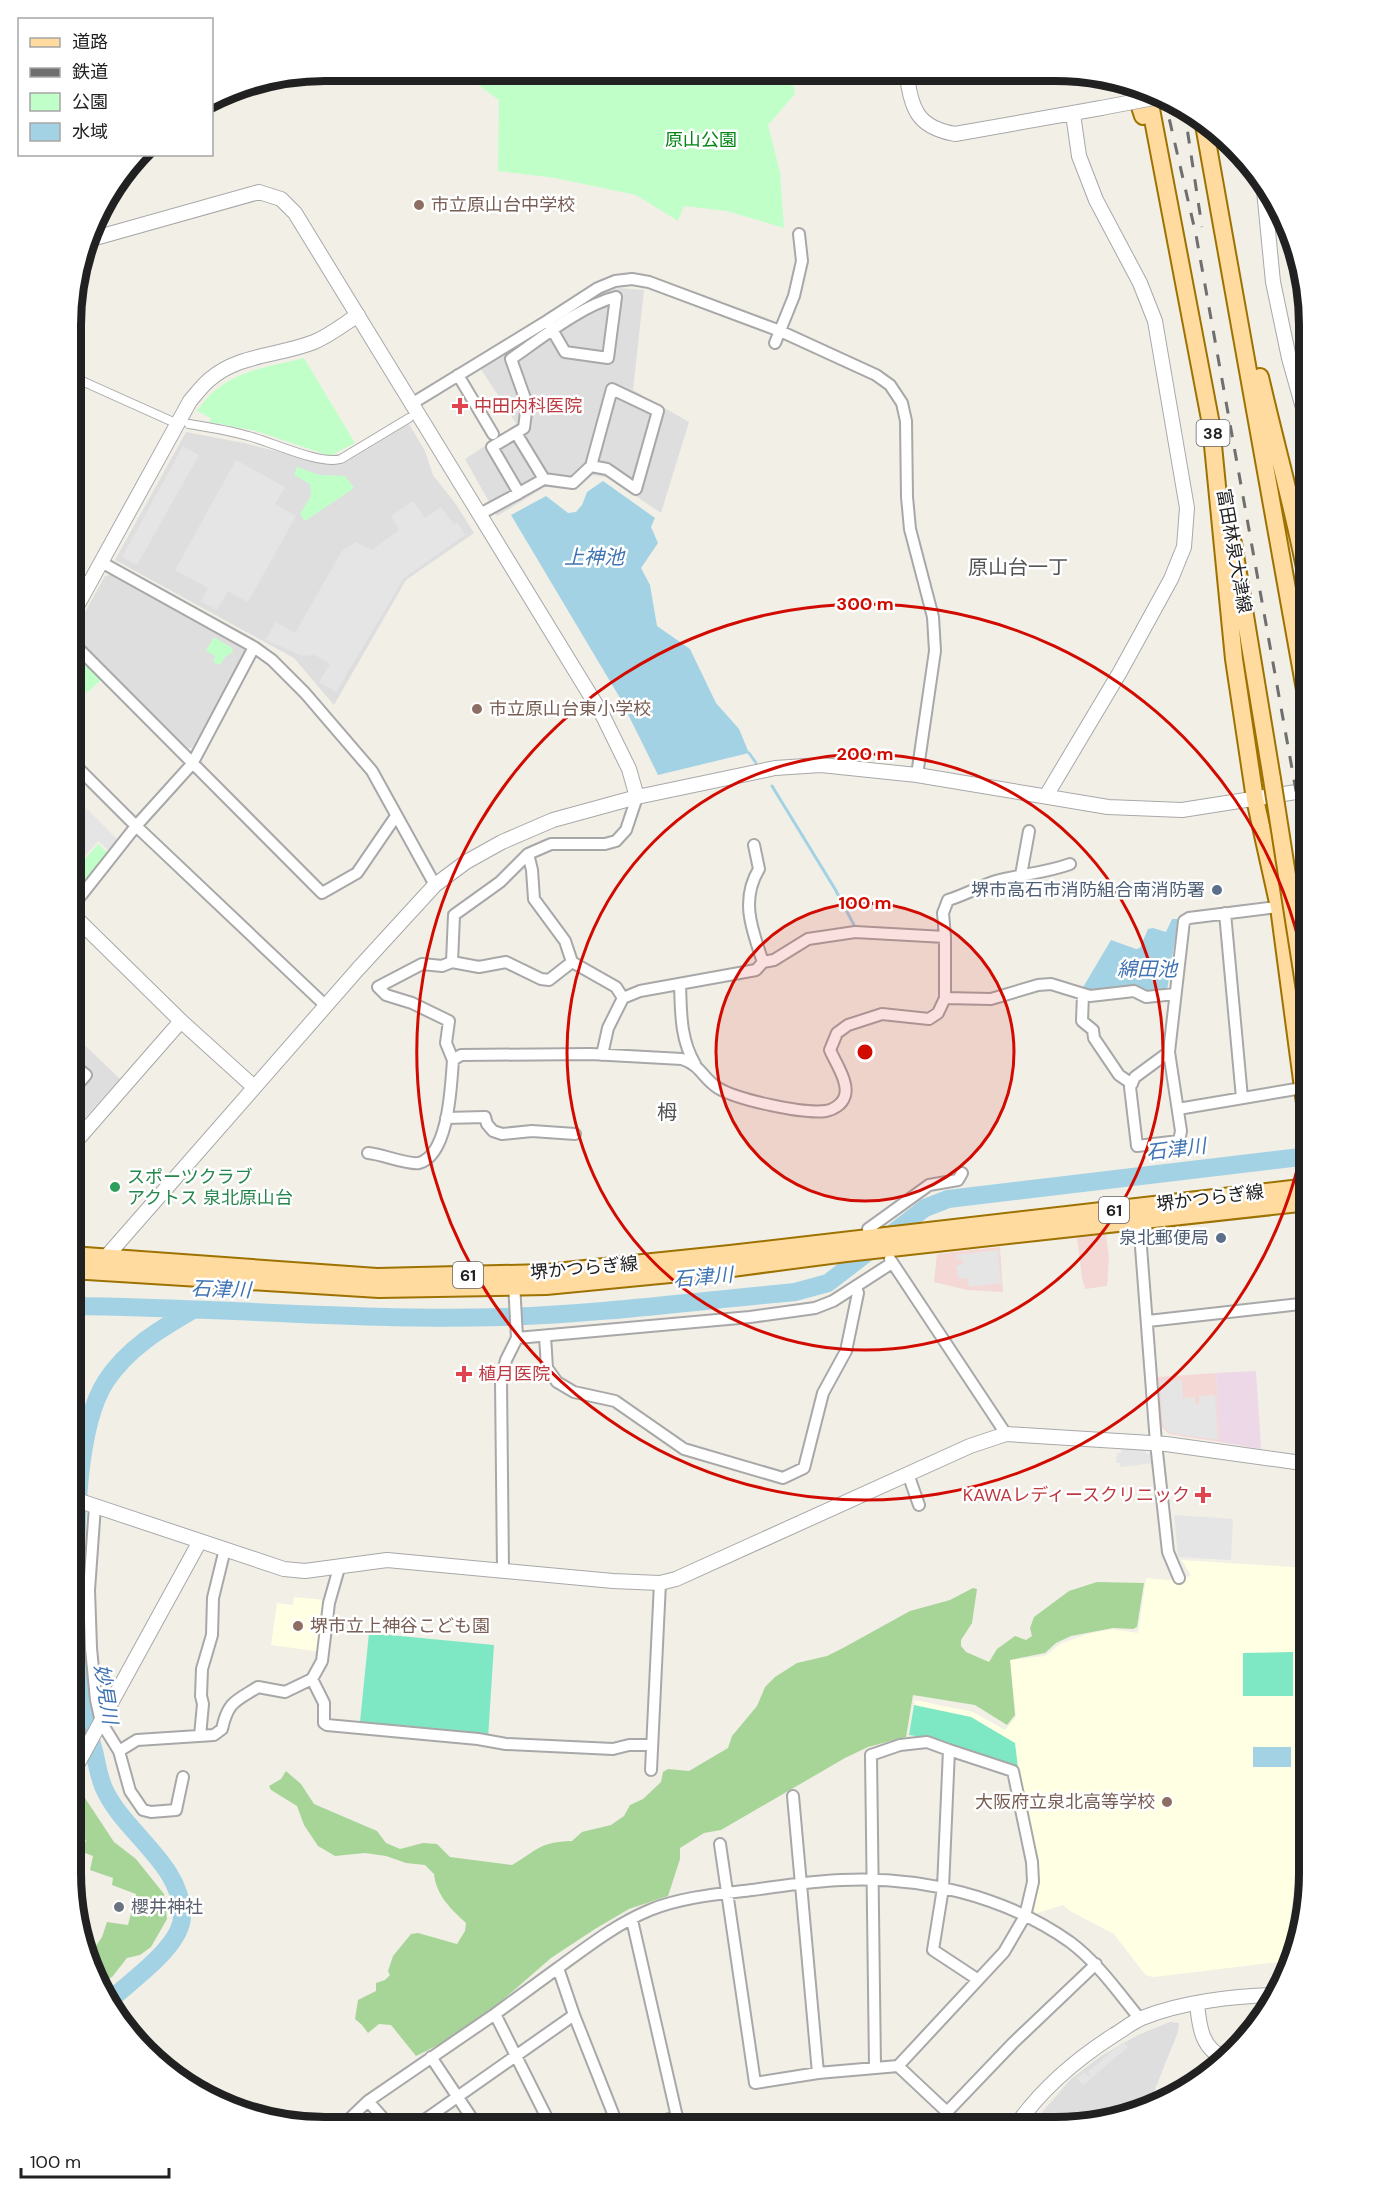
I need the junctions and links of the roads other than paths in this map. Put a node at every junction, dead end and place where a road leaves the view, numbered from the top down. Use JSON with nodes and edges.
{"nodes":[{"id":1,"x":908,"y":81,"type":"edge"},
{"id":2,"x":1136,"y":95,"type":"edge"},
{"id":3,"x":1147,"y":99,"type":"edge"},
{"id":4,"x":1150,"y":100,"type":"edge"},
{"id":5,"x":1072,"y":114,"type":"junction"},
{"id":6,"x":1205,"y":132,"type":"edge"},
{"id":7,"x":1214,"y":139,"type":"edge"},
{"id":8,"x":1162,"y":171,"type":"junction"},
{"id":9,"x":1216,"y":196,"type":"junction"},
{"id":10,"x":1265,"y":201,"type":"edge"},
{"id":11,"x":798,"y":234,"type":"dead end"},
{"id":12,"x":97,"y":237,"type":"edge"},
{"id":13,"x":1233,"y":290,"type":"junction"},
{"id":14,"x":358,"y":315,"type":"junction"},
{"id":15,"x":550,"y":326,"type":"junction"},
{"id":16,"x":780,"y":331,"type":"junction"},
{"id":17,"x":775,"y":343,"type":"dead end"},
{"id":18,"x":458,"y":375,"type":"junction"},
{"id":19,"x":81,"y":381,"type":"edge"},
{"id":20,"x":1299,"y":392,"type":"edge"},
{"id":21,"x":413,"y":403,"type":"junction"},
{"id":22,"x":409,"y":418,"type":"dead end"},
{"id":23,"x":171,"y":421,"type":"dead end"},
{"id":24,"x":189,"y":423,"type":"dead end"},
{"id":25,"x":1211,"y":425,"type":"junction"},
{"id":26,"x":516,"y":433,"type":"junction"},
{"id":27,"x":493,"y":434,"type":"dead end"},
{"id":28,"x":591,"y":466,"type":"junction"},
{"id":29,"x":544,"y":479,"type":"junction"},
{"id":30,"x":519,"y":493,"type":"junction"},
{"id":31,"x":480,"y":514,"type":"junction"},
{"id":32,"x":1299,"y":535,"type":"edge"},
{"id":33,"x":101,"y":562,"type":"junction"},
{"id":34,"x":81,"y":599,"type":"edge"},
{"id":35,"x":254,"y":647,"type":"junction"},
{"id":36,"x":81,"y":651,"type":"edge"},
{"id":37,"x":1299,"y":656,"type":"edge"},
{"id":38,"x":192,"y":764,"type":"junction"},
{"id":39,"x":81,"y":771,"type":"edge"},
{"id":40,"x":917,"y":775,"type":"junction"},
{"id":41,"x":1299,"y":792,"type":"edge"},
{"id":42,"x":1046,"y":796,"type":"junction"},
{"id":43,"x":637,"y":797,"type":"junction"},
{"id":44,"x":1255,"y":799,"type":"junction"},
{"id":45,"x":396,"y":816,"type":"junction"},
{"id":46,"x":135,"y":826,"type":"junction"},
{"id":47,"x":1029,"y":831,"type":"dead end"},
{"id":48,"x":754,"y":845,"type":"dead end"},
{"id":49,"x":528,"y":854,"type":"junction"},
{"id":50,"x":1070,"y":864,"type":"dead end"},
{"id":51,"x":1021,"y":875,"type":"junction"},
{"id":52,"x":435,"y":885,"type":"junction"},
{"id":53,"x":81,"y":895,"type":"edge"},
{"id":54,"x":1299,"y":904,"type":"edge"},
{"id":55,"x":1279,"y":907,"type":"junction"},
{"id":56,"x":1225,"y":914,"type":"junction"},
{"id":57,"x":81,"y":923,"type":"edge"},
{"id":58,"x":945,"y":937,"type":"junction"},
{"id":59,"x":1299,"y":952,"type":"edge"},
{"id":60,"x":452,"y":962,"type":"junction"},
{"id":61,"x":572,"y":962,"type":"junction"},
{"id":62,"x":763,"y":962,"type":"junction"},
{"id":63,"x":680,"y":984,"type":"junction"},
{"id":64,"x":1083,"y":994,"type":"junction"},
{"id":65,"x":1175,"y":994,"type":"junction"},
{"id":66,"x":623,"y":998,"type":"junction"},
{"id":67,"x":945,"y":998,"type":"junction"},
{"id":68,"x":326,"y":1006,"type":"junction"},
{"id":69,"x":181,"y":1022,"type":"junction"},
{"id":70,"x":1299,"y":1036,"type":"edge"},
{"id":71,"x":1169,"y":1052,"type":"junction"},
{"id":72,"x":602,"y":1055,"type":"junction"},
{"id":73,"x":453,"y":1060,"type":"junction"},
{"id":74,"x":694,"y":1064,"type":"junction"},
{"id":75,"x":1132,"y":1084,"type":"junction"},
{"id":76,"x":254,"y":1088,"type":"junction"},
{"id":77,"x":1299,"y":1088,"type":"edge"},
{"id":78,"x":1242,"y":1098,"type":"junction"},
{"id":79,"x":1178,"y":1109,"type":"junction"},
{"id":80,"x":446,"y":1118,"type":"junction"},
{"id":81,"x":575,"y":1134,"type":"dead end"},
{"id":82,"x":81,"y":1137,"type":"edge"},
{"id":83,"x":368,"y":1153,"type":"dead end"},
{"id":84,"x":962,"y":1173,"type":"dead end"},
{"id":85,"x":1299,"y":1188,"type":"edge"},
{"id":86,"x":1299,"y":1203,"type":"edge"},
{"id":87,"x":1139,"y":1221,"type":"junction"},
{"id":88,"x":881,"y":1246,"type":"junction"},
{"id":89,"x":81,"y":1258,"type":"edge"},
{"id":90,"x":105,"y":1265,"type":"junction"},
{"id":91,"x":81,"y":1269,"type":"edge"},
{"id":92,"x":514,"y":1287,"type":"junction"},
{"id":93,"x":856,"y":1287,"type":"junction"},
{"id":94,"x":1299,"y":1304,"type":"edge"},
{"id":95,"x":1148,"y":1321,"type":"junction"},
{"id":96,"x":517,"y":1335,"type":"junction"},
{"id":97,"x":545,"y":1336,"type":"junction"},
{"id":98,"x":1006,"y":1434,"type":"junction"},
{"id":99,"x":1156,"y":1443,"type":"junction"},
{"id":100,"x":1299,"y":1463,"type":"edge"},
{"id":101,"x":908,"y":1474,"type":"junction"},
{"id":102,"x":81,"y":1501,"type":"edge"},
{"id":103,"x":919,"y":1505,"type":"dead end"},
{"id":104,"x":94,"y":1506,"type":"junction"},
{"id":105,"x":200,"y":1541,"type":"junction"},
{"id":106,"x":225,"y":1550,"type":"junction"},
{"id":107,"x":339,"y":1568,"type":"junction"},
{"id":108,"x":503,"y":1570,"type":"junction"},
{"id":109,"x":1179,"y":1578,"type":"dead end"},
{"id":110,"x":660,"y":1583,"type":"junction"},
{"id":111,"x":312,"y":1679,"type":"junction"},
{"id":112,"x":100,"y":1723,"type":"junction"},
{"id":113,"x":200,"y":1736,"type":"junction"},
{"id":114,"x":81,"y":1741,"type":"edge"},
{"id":115,"x":651,"y":1745,"type":"junction"},
{"id":116,"x":949,"y":1750,"type":"junction"},
{"id":117,"x":84,"y":1751,"type":"junction"},
{"id":118,"x":119,"y":1751,"type":"junction"},
{"id":119,"x":81,"y":1757,"type":"edge"},
{"id":120,"x":651,"y":1770,"type":"dead end"},
{"id":121,"x":183,"y":1777,"type":"dead end"},
{"id":122,"x":793,"y":1796,"type":"dead end"},
{"id":123,"x":720,"y":1844,"type":"dead end"},
{"id":124,"x":873,"y":1881,"type":"junction"},
{"id":125,"x":800,"y":1884,"type":"junction"},
{"id":126,"x":943,"y":1888,"type":"junction"},
{"id":127,"x":727,"y":1893,"type":"junction"},
{"id":128,"x":1025,"y":1916,"type":"junction"},
{"id":129,"x":632,"y":1920,"type":"junction"},
{"id":130,"x":1096,"y":1964,"type":"junction"},
{"id":131,"x":558,"y":1968,"type":"junction"},
{"id":132,"x":977,"y":1979,"type":"junction"},
{"id":133,"x":1266,"y":1995,"type":"edge"},
{"id":134,"x":1197,"y":2003,"type":"junction"},
{"id":135,"x":495,"y":2014,"type":"junction"},
{"id":136,"x":574,"y":2015,"type":"junction"},
{"id":137,"x":1140,"y":2019,"type":"junction"},
{"id":138,"x":517,"y":2055,"type":"junction"},
{"id":139,"x":1218,"y":2056,"type":"edge"},
{"id":140,"x":431,"y":2057,"type":"junction"},
{"id":141,"x":898,"y":2066,"type":"junction"},
{"id":142,"x":875,"y":2067,"type":"junction"},
{"id":143,"x":818,"y":2073,"type":"junction"},
{"id":144,"x":457,"y":2095,"type":"junction"},
{"id":145,"x":368,"y":2101,"type":"junction"},
{"id":146,"x":947,"y":2112,"type":"junction"},
{"id":147,"x":351,"y":2117,"type":"edge"},
{"id":148,"x":382,"y":2117,"type":"edge"},
{"id":149,"x":428,"y":2117,"type":"edge"},
{"id":150,"x":471,"y":2117,"type":"edge"},
{"id":151,"x":547,"y":2117,"type":"edge"},
{"id":152,"x":614,"y":2117,"type":"edge"},
{"id":153,"x":677,"y":2117,"type":"edge"},
{"id":154,"x":944,"y":2117,"type":"edge"},
{"id":155,"x":1023,"y":2117,"type":"edge"}],
"edges":[{"from":1,"to":5,"type":"street"},
{"from":2,"to":8,"type":"main road"},
{"from":3,"to":5,"type":"street","bridge":true},
{"from":4,"to":8,"type":"main road","name":"富田林泉大津線","number":"38"},
{"from":5,"to":42,"type":"street"},
{"from":6,"to":9,"type":"main road","number":"38"},
{"from":7,"to":9,"type":"main road"},
{"from":8,"to":25,"type":"main road","name":"富田林泉大津線","number":"38"},
{"from":9,"to":13,"type":"main road","number":"38"},
{"from":10,"to":20,"type":"street"},
{"from":11,"to":16,"type":"street"},
{"from":12,"to":14,"type":"street"},
{"from":13,"to":32,"type":"main road"},
{"from":13,"to":37,"type":"main road","number":"38"},
{"from":14,"to":21,"type":"street"},
{"from":14,"to":33,"type":"street"},
{"from":15,"to":15,"type":"street"},
{"from":15,"to":16,"type":"street"},
{"from":15,"to":18,"type":"street"},
{"from":15,"to":26,"type":"street"},
{"from":16,"to":17,"type":"street"},
{"from":16,"to":40,"type":"street"},
{"from":18,"to":21,"type":"street"},
{"from":18,"to":27,"type":"street"},
{"from":19,"to":23,"type":"street"},
{"from":21,"to":31,"type":"street"},
{"from":22,"to":24,"type":"street"},
{"from":25,"to":44,"type":"main road"},
{"from":25,"to":59,"type":"main road","name":"富田林泉大津線","number":"38","bridge":true},
{"from":26,"to":29,"type":"street"},
{"from":26,"to":30,"type":"street"},
{"from":28,"to":28,"type":"street"},
{"from":28,"to":29,"type":"street"},
{"from":29,"to":30,"type":"street"},
{"from":30,"to":31,"type":"street"},
{"from":31,"to":43,"type":"street"},
{"from":33,"to":34,"type":"street"},
{"from":33,"to":35,"type":"street"},
{"from":35,"to":38,"type":"street"},
{"from":35,"to":45,"type":"street"},
{"from":36,"to":38,"type":"street"},
{"from":38,"to":45,"type":"street"},
{"from":38,"to":46,"type":"street"},
{"from":39,"to":46,"type":"street"},
{"from":40,"to":42,"type":"street"},
{"from":40,"to":43,"type":"street"},
{"from":41,"to":44,"type":"street"},
{"from":42,"to":44,"type":"street"},
{"from":43,"to":49,"type":"street"},
{"from":43,"to":52,"type":"street"},
{"from":44,"to":55,"type":"main road"},
{"from":45,"to":52,"type":"street"},
{"from":46,"to":53,"type":"street"},
{"from":46,"to":68,"type":"street"},
{"from":47,"to":51,"type":"street"},
{"from":48,"to":62,"type":"street"},
{"from":49,"to":60,"type":"street"},
{"from":49,"to":61,"type":"street"},
{"from":50,"to":51,"type":"street"},
{"from":51,"to":58,"type":"street"},
{"from":52,"to":68,"type":"street"},
{"from":54,"to":55,"type":"street"},
{"from":55,"to":56,"type":"street"},
{"from":55,"to":70,"type":"main road"},
{"from":56,"to":65,"type":"street"},
{"from":56,"to":78,"type":"street"},
{"from":57,"to":69,"type":"street"},
{"from":58,"to":62,"type":"street"},
{"from":58,"to":67,"type":"street"},
{"from":60,"to":61,"type":"street"},
{"from":60,"to":73,"type":"street"},
{"from":61,"to":66,"type":"street"},
{"from":62,"to":63,"type":"street"},
{"from":63,"to":66,"type":"street"},
{"from":63,"to":74,"type":"street"},
{"from":64,"to":65,"type":"street"},
{"from":64,"to":67,"type":"street"},
{"from":64,"to":75,"type":"street"},
{"from":65,"to":71,"type":"street"},
{"from":66,"to":72,"type":"street"},
{"from":67,"to":74,"type":"street"},
{"from":68,"to":76,"type":"street"},
{"from":69,"to":76,"type":"street"},
{"from":69,"to":82,"type":"street"},
{"from":71,"to":75,"type":"street"},
{"from":71,"to":79,"type":"street"},
{"from":72,"to":73,"type":"street"},
{"from":72,"to":74,"type":"street"},
{"from":73,"to":80,"type":"street"},
{"from":75,"to":79,"type":"street"},
{"from":76,"to":90,"type":"street"},
{"from":77,"to":78,"type":"street"},
{"from":78,"to":79,"type":"street"},
{"from":80,"to":81,"type":"street"},
{"from":80,"to":83,"type":"street"},
{"from":84,"to":88,"type":"street"},
{"from":85,"to":88,"type":"main road","name":"堺かつらぎ線","number":"61"},
{"from":86,"to":87,"type":"main road","name":"堺かつらぎ線","number":"61"},
{"from":87,"to":88,"type":"main road","name":"堺かつらぎ線","number":"61"},
{"from":87,"to":95,"type":"street"},
{"from":88,"to":92,"type":"main road","name":"堺かつらぎ線","number":"61"},
{"from":88,"to":92,"type":"main road","name":"堺かつらぎ線","number":"61"},
{"from":88,"to":93,"type":"street"},
{"from":88,"to":98,"type":"street"},
{"from":89,"to":90,"type":"main road","name":"堺かつらぎ線","number":"61"},
{"from":90,"to":91,"type":"main road","name":"堺かつらぎ線","number":"61"},
{"from":90,"to":92,"type":"main road","name":"堺かつらぎ線","number":"61"},
{"from":92,"to":96,"type":"street"},
{"from":93,"to":97,"type":"street"},
{"from":93,"to":97,"type":"street"},
{"from":94,"to":95,"type":"street"},
{"from":95,"to":99,"type":"street"},
{"from":96,"to":97,"type":"street"},
{"from":96,"to":108,"type":"street"},
{"from":98,"to":99,"type":"street"},
{"from":98,"to":101,"type":"street"},
{"from":99,"to":100,"type":"street"},
{"from":99,"to":109,"type":"street"},
{"from":101,"to":103,"type":"street"},
{"from":101,"to":110,"type":"street"},
{"from":102,"to":104,"type":"street"},
{"from":104,"to":105,"type":"street"},
{"from":104,"to":112,"type":"street"},
{"from":105,"to":106,"type":"street"},
{"from":105,"to":112,"type":"street"},
{"from":106,"to":107,"type":"street"},
{"from":106,"to":113,"type":"street"},
{"from":107,"to":108,"type":"street"},
{"from":107,"to":111,"type":"street"},
{"from":108,"to":110,"type":"street"},
{"from":110,"to":115,"type":"street"},
{"from":111,"to":113,"type":"street"},
{"from":111,"to":115,"type":"street"},
{"from":112,"to":117,"type":"street"},
{"from":112,"to":118,"type":"street"},
{"from":113,"to":118,"type":"street"},
{"from":114,"to":117,"type":"street"},
{"from":115,"to":120,"type":"street"},
{"from":116,"to":124,"type":"street"},
{"from":116,"to":126,"type":"street"},
{"from":116,"to":128,"type":"street"},
{"from":117,"to":119,"type":"street"},
{"from":118,"to":121,"type":"street"},
{"from":122,"to":125,"type":"street"},
{"from":123,"to":127,"type":"street"},
{"from":124,"to":125,"type":"street"},
{"from":124,"to":126,"type":"street"},
{"from":124,"to":142,"type":"street"},
{"from":125,"to":127,"type":"street"},
{"from":125,"to":143,"type":"street"},
{"from":126,"to":128,"type":"street"},
{"from":126,"to":132,"type":"street"},
{"from":127,"to":129,"type":"street"},
{"from":127,"to":143,"type":"street"},
{"from":128,"to":130,"type":"street"},
{"from":128,"to":132,"type":"street"},
{"from":129,"to":131,"type":"street"},
{"from":129,"to":153,"type":"street"},
{"from":130,"to":137,"type":"street"},
{"from":130,"to":146,"type":"street"},
{"from":131,"to":135,"type":"street"},
{"from":131,"to":136,"type":"street"},
{"from":132,"to":141,"type":"street"},
{"from":133,"to":134,"type":"street"},
{"from":134,"to":137,"type":"street"},
{"from":134,"to":139,"type":"street"},
{"from":135,"to":138,"type":"street"},
{"from":135,"to":140,"type":"street"},
{"from":136,"to":138,"type":"street"},
{"from":136,"to":152,"type":"street"},
{"from":137,"to":155,"type":"street"},
{"from":138,"to":144,"type":"street"},
{"from":138,"to":151,"type":"street"},
{"from":140,"to":144,"type":"street"},
{"from":140,"to":145,"type":"street"},
{"from":141,"to":142,"type":"street"},
{"from":141,"to":146,"type":"street"},
{"from":142,"to":143,"type":"street"},
{"from":144,"to":149,"type":"street"},
{"from":144,"to":150,"type":"street"},
{"from":145,"to":147,"type":"street"},
{"from":145,"to":148,"type":"street"},
{"from":146,"to":154,"type":"street"}]}
